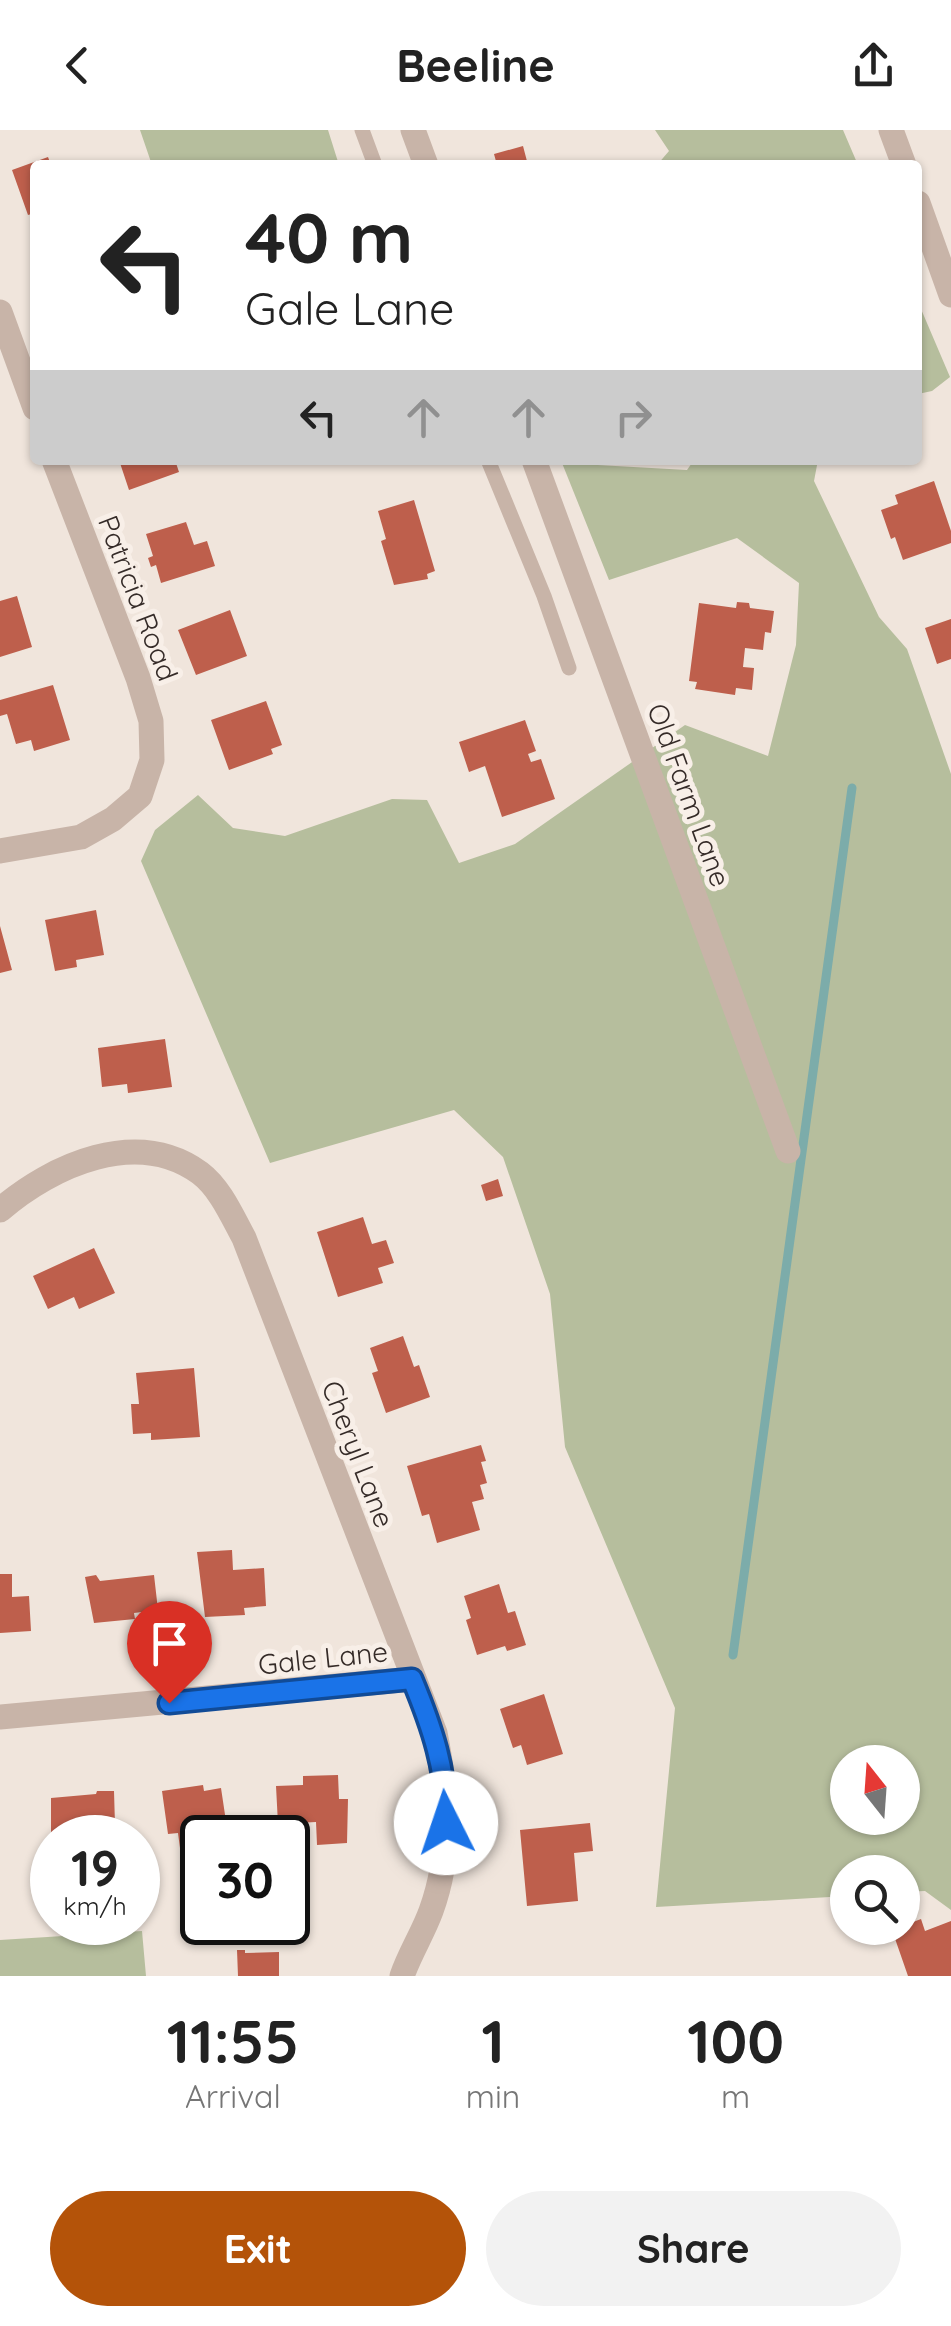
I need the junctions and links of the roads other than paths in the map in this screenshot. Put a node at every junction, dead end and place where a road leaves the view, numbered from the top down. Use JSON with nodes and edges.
{"nodes":[{"id":1,"x":362,"y":130,"type":"edge"},
{"id":2,"x":413,"y":130,"type":"edge"},
{"id":3,"x":891,"y":130,"type":"edge"},
{"id":4,"x":372,"y":160,"type":"edge"},
{"id":5,"x":424,"y":160,"type":"edge"},
{"id":6,"x":902,"y":160,"type":"edge"},
{"id":7,"x":922,"y":214,"type":"edge"},
{"id":8,"x":951,"y":295,"type":"edge"},
{"id":9,"x":0,"y":312,"type":"edge"},
{"id":10,"x":30,"y":394,"type":"edge"},
{"id":11,"x":56,"y":465,"type":"edge"},
{"id":12,"x":490,"y":465,"type":"edge"},
{"id":13,"x":536,"y":465,"type":"edge"},
{"id":14,"x":569,"y":668,"type":"dead end"},
{"id":15,"x":0,"y":850,"type":"edge"},
{"id":16,"x":788,"y":1152,"type":"dead end"},
{"id":17,"x":0,"y":1210,"type":"edge"},
{"id":18,"x":412,"y":1679,"type":"junction"},
{"id":19,"x":0,"y":1717,"type":"edge"},
{"id":20,"x":402,"y":1976,"type":"edge"}],
"edges":[{"from":1,"to":4,"type":"lane"},
{"from":2,"to":5,"type":"street"},
{"from":3,"to":6,"type":"street"},
{"from":7,"to":8,"type":"street"},
{"from":9,"to":10,"type":"street"},
{"from":11,"to":15,"type":"street","name":"Patricia Road"},
{"from":12,"to":14,"type":"lane"},
{"from":13,"to":16,"type":"street","name":"Old Farm Lane"},
{"from":17,"to":18,"type":"street","name":"Cheryl Lane"},
{"from":18,"to":19,"type":"street","name":"Gale Lane"},
{"from":18,"to":20,"type":"street","name":"Cheryl Lane"}]}
